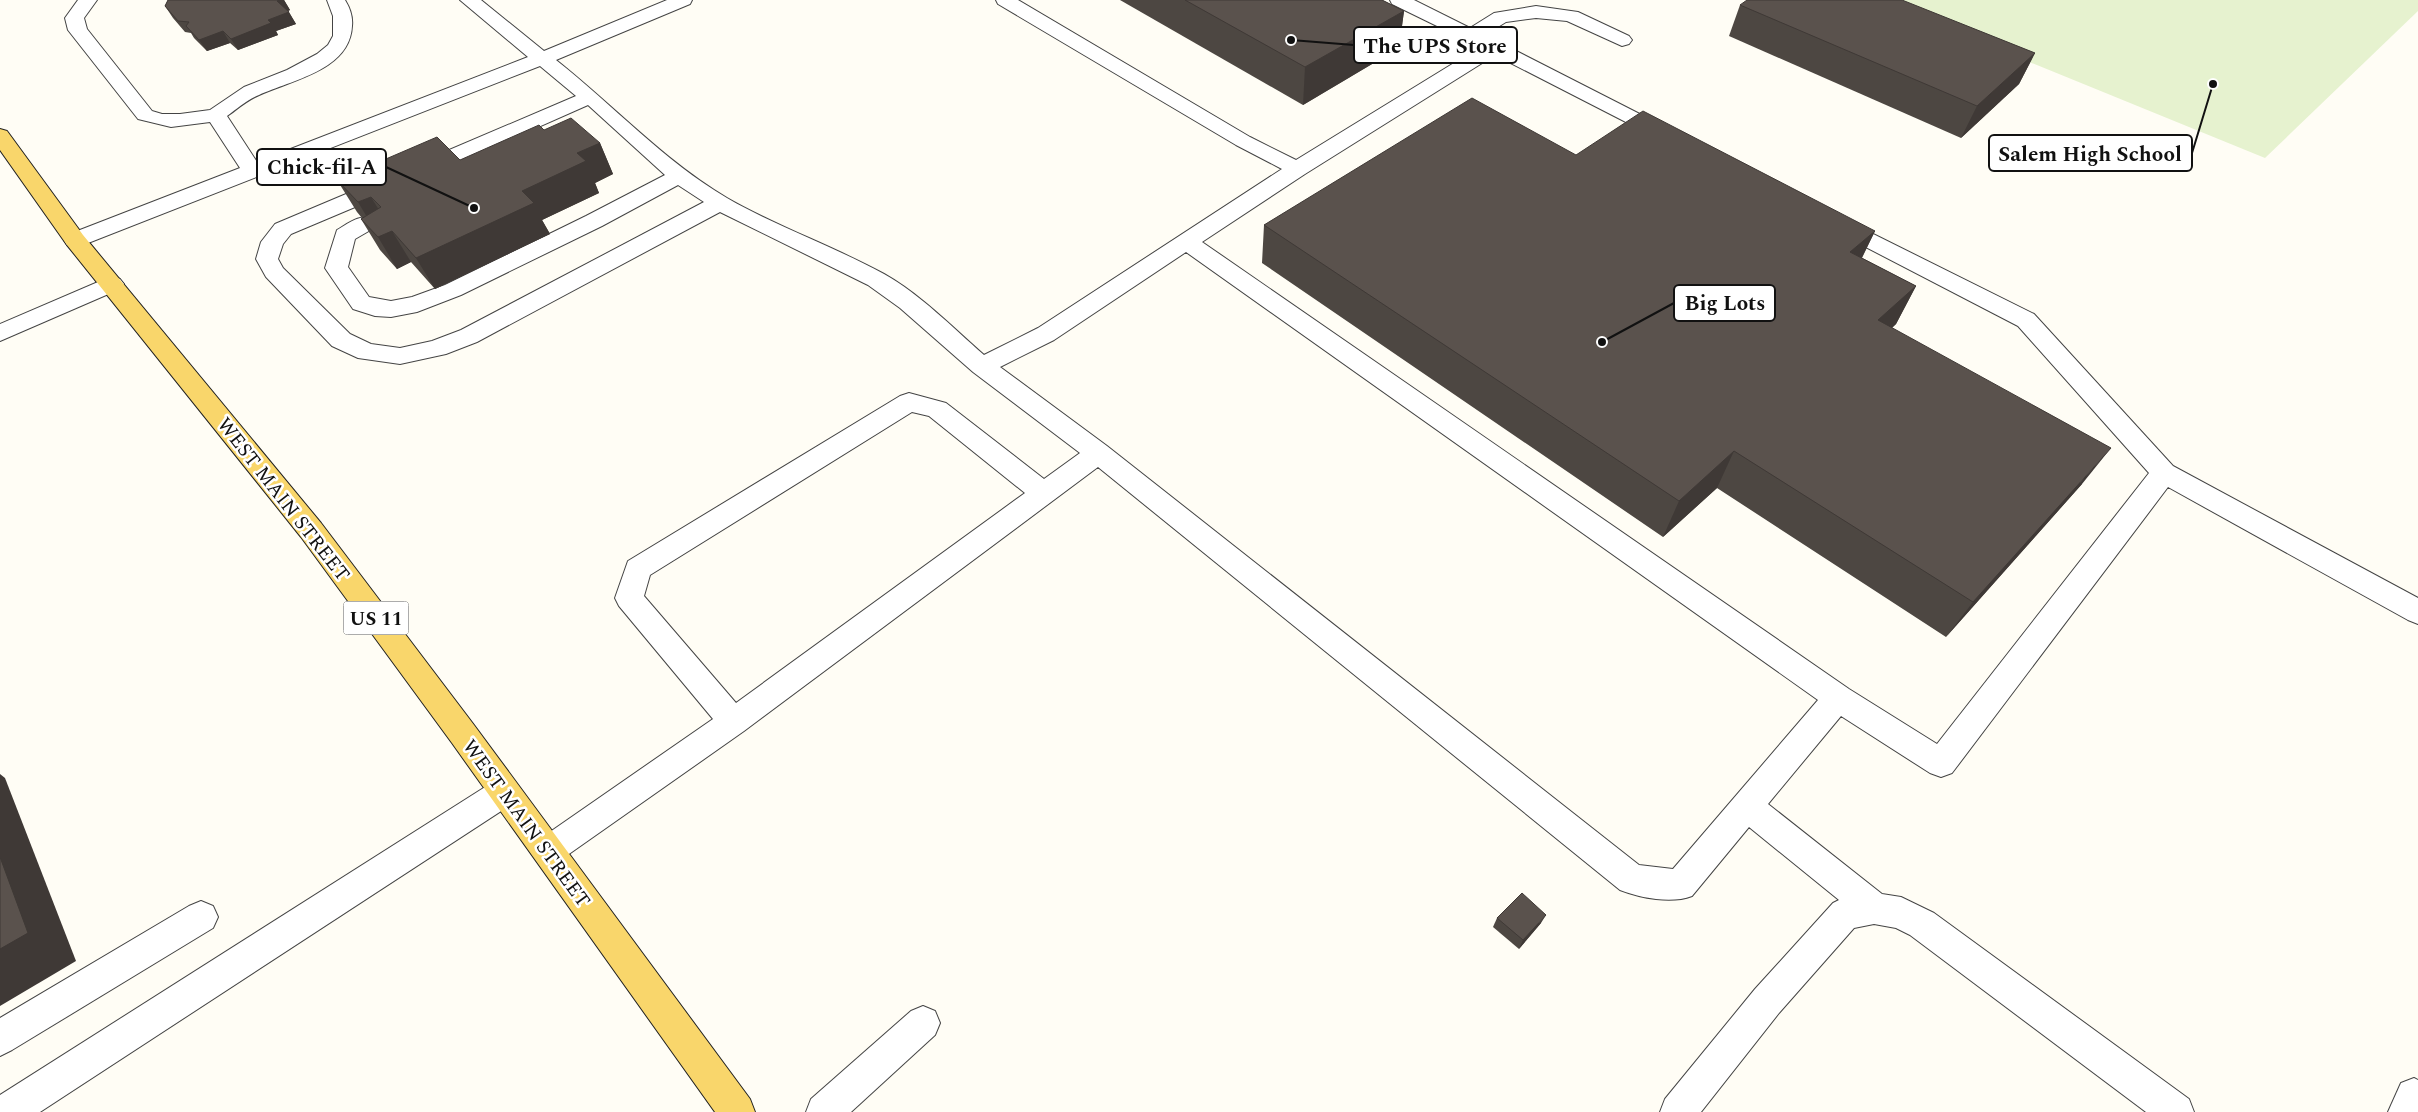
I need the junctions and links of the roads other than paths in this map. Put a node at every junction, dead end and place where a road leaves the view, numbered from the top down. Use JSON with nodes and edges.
{"nodes":[{"id":1,"x":88,"y":0,"type":"edge"},
{"id":2,"x":336,"y":0,"type":"edge"},
{"id":3,"x":470,"y":0,"type":"edge"},
{"id":4,"x":682,"y":0,"type":"edge"},
{"id":5,"x":1005,"y":0,"type":"edge"},
{"id":6,"x":1399,"y":0,"type":"edge"},
{"id":7,"x":1470,"y":36,"type":"junction"},
{"id":8,"x":1622,"y":40,"type":"dead end"},
{"id":9,"x":1494,"y":47,"type":"junction"},
{"id":10,"x":541,"y":59,"type":"junction"},
{"id":11,"x":590,"y":97,"type":"junction"},
{"id":12,"x":216,"y":115,"type":"junction"},
{"id":13,"x":511,"y":132,"type":"junction"},
{"id":14,"x":0,"y":135,"type":"edge"},
{"id":15,"x":1681,"y":143,"type":"edge"},
{"id":16,"x":498,"y":160,"type":"edge"},
{"id":17,"x":252,"y":170,"type":"junction"},
{"id":18,"x":1297,"y":170,"type":"junction"},
{"id":19,"x":679,"y":176,"type":"junction"},
{"id":20,"x":720,"y":203,"type":"junction"},
{"id":21,"x":1814,"y":211,"type":"edge"},
{"id":22,"x":366,"y":223,"type":"edge"},
{"id":23,"x":75,"y":240,"type":"junction"},
{"id":24,"x":1187,"y":242,"type":"junction"},
{"id":25,"x":112,"y":284,"type":"junction"},
{"id":26,"x":0,"y":333,"type":"edge"},
{"id":27,"x":982,"y":366,"type":"junction"},
{"id":28,"x":1098,"y":454,"type":"junction"},
{"id":29,"x":2164,"y":473,"type":"junction"},
{"id":30,"x":1043,"y":493,"type":"junction"},
{"id":31,"x":2418,"y":612,"type":"edge"},
{"id":32,"x":1838,"y":698,"type":"junction"},
{"id":33,"x":732,"y":722,"type":"junction"},
{"id":34,"x":504,"y":792,"type":"junction"},
{"id":35,"x":1746,"y":806,"type":"junction"},
{"id":36,"x":548,"y":851,"type":"junction"},
{"id":37,"x":1874,"y":908,"type":"junction"},
{"id":38,"x":201,"y":917,"type":"dead end"},
{"id":39,"x":923,"y":1022,"type":"dead end"},
{"id":40,"x":0,"y":1038,"type":"edge"},
{"id":41,"x":7,"y":1112,"type":"edge"},
{"id":42,"x":737,"y":1112,"type":"edge"},
{"id":43,"x":824,"y":1112,"type":"edge"},
{"id":44,"x":1678,"y":1112,"type":"edge"},
{"id":45,"x":2176,"y":1112,"type":"edge"}],
"edges":[{"from":1,"to":12,"type":"lane"},
{"from":2,"to":12,"type":"lane"},
{"from":3,"to":10,"type":"lane"},
{"from":4,"to":10,"type":"lane"},
{"from":5,"to":18,"type":"lane"},
{"from":6,"to":7,"type":"lane"},
{"from":7,"to":8,"type":"lane"},
{"from":7,"to":9,"type":"lane"},
{"from":9,"to":15,"type":"lane"},
{"from":9,"to":18,"type":"lane"},
{"from":10,"to":11,"type":"lane"},
{"from":10,"to":17,"type":"lane"},
{"from":11,"to":13,"type":"lane"},
{"from":11,"to":19,"type":"lane"},
{"from":12,"to":17,"type":"lane"},
{"from":13,"to":16,"type":"lane"},
{"from":13,"to":20,"type":"lane"},
{"from":14,"to":23,"type":"main road","name":"WEST MAIN STREET","number":"US 11"},
{"from":17,"to":23,"type":"lane"},
{"from":18,"to":24,"type":"lane"},
{"from":19,"to":20,"type":"lane"},
{"from":19,"to":22,"type":"lane"},
{"from":20,"to":27,"type":"lane"},
{"from":21,"to":29,"type":"lane"},
{"from":23,"to":25,"type":"main road","name":"WEST MAIN STREET","number":"US 11"},
{"from":24,"to":27,"type":"lane"},
{"from":24,"to":32,"type":"lane"},
{"from":25,"to":26,"type":"lane"},
{"from":25,"to":34,"type":"main road","name":"WEST MAIN STREET","number":"US 11"},
{"from":27,"to":28,"type":"lane"},
{"from":28,"to":30,"type":"lane"},
{"from":28,"to":35,"type":"lane"},
{"from":29,"to":31,"type":"lane"},
{"from":29,"to":32,"type":"lane"},
{"from":30,"to":33,"type":"lane"},
{"from":30,"to":33,"type":"lane"},
{"from":32,"to":35,"type":"lane"},
{"from":33,"to":36,"type":"lane"},
{"from":34,"to":36,"type":"main road","name":"WEST MAIN STREET","number":"US 11"},
{"from":34,"to":41,"type":"lane"},
{"from":35,"to":37,"type":"lane"},
{"from":36,"to":42,"type":"main road","name":"WEST MAIN STREET","number":"US 11"},
{"from":37,"to":44,"type":"lane"},
{"from":37,"to":45,"type":"lane"},
{"from":38,"to":40,"type":"lane"},
{"from":39,"to":43,"type":"lane"}]}
